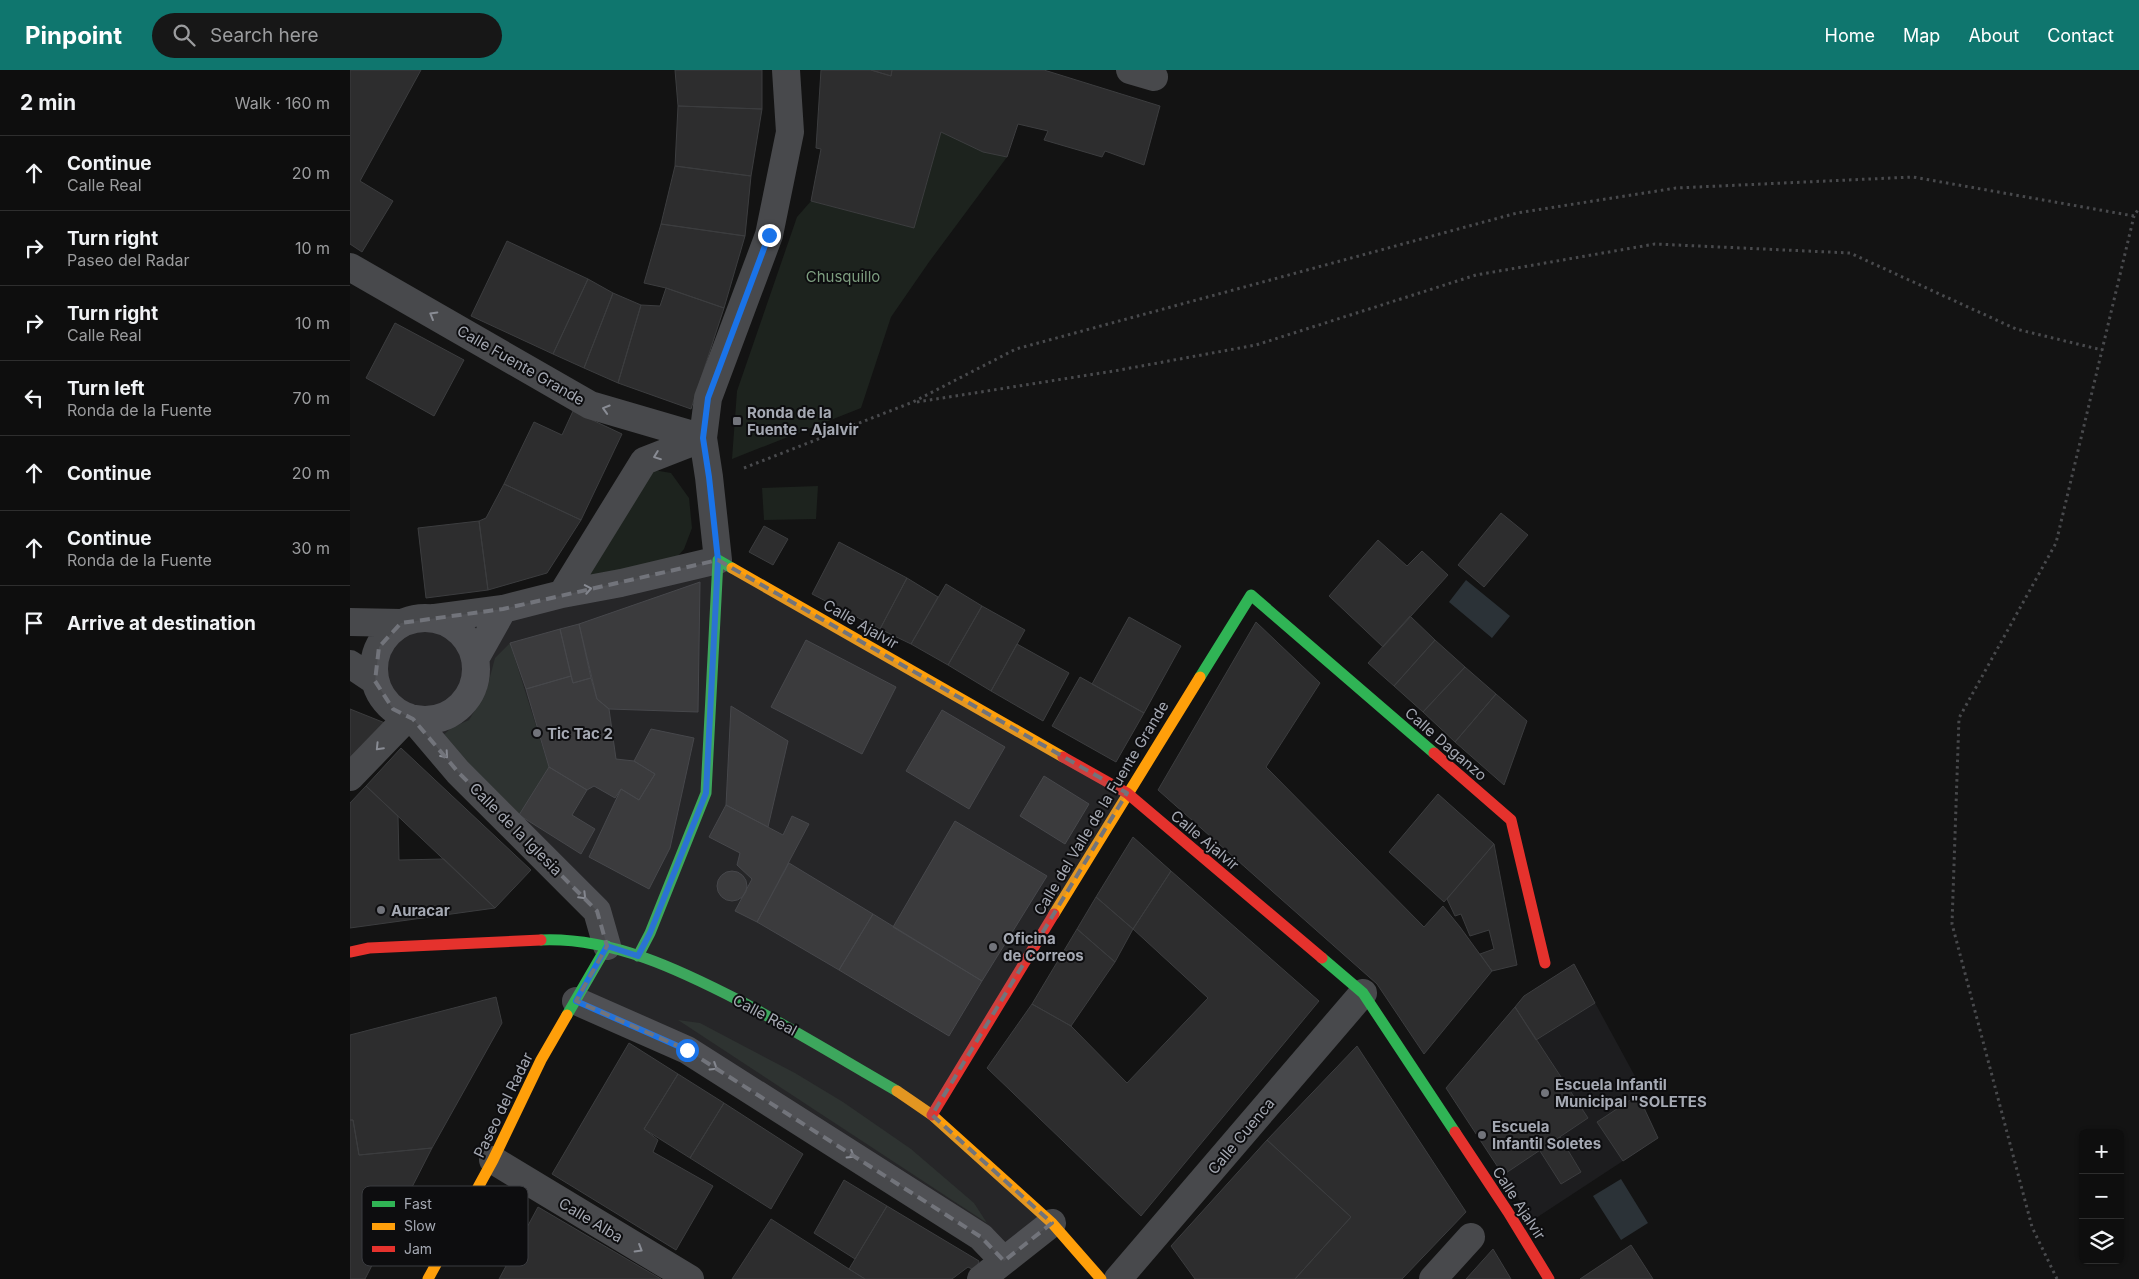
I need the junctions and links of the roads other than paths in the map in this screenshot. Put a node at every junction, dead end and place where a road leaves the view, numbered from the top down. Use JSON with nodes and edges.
{"nodes":[{"id":1,"x":786,"y":70,"type":"edge"},
{"id":2,"x":350,"y":267,"type":"edge"},
{"id":3,"x":703,"y":438,"type":"junction"},
{"id":4,"x":718,"y":560,"type":"junction"},
{"id":5,"x":562,"y":594,"type":"junction"},
{"id":6,"x":1251,"y":595,"type":"joint"},
{"id":7,"x":503,"y":609,"type":"junction"},
{"id":8,"x":434,"y":618,"type":"junction"},
{"id":9,"x":350,"y":622,"type":"edge"},
{"id":10,"x":402,"y":623,"type":"junction"},
{"id":11,"x":475,"y":659,"type":"junction"},
{"id":12,"x":350,"y":664,"type":"edge"},
{"id":13,"x":375,"y":681,"type":"junction"},
{"id":14,"x":410,"y":718,"type":"junction"},
{"id":15,"x":350,"y":777,"type":"edge"},
{"id":16,"x":1127,"y":793,"type":"junction"},
{"id":17,"x":607,"y":946,"type":"junction"},
{"id":18,"x":350,"y":952,"type":"edge"},
{"id":19,"x":638,"y":956,"type":"junction"},
{"id":20,"x":1545,"y":963,"type":"dead end"},
{"id":21,"x":1363,"y":992,"type":"junction"},
{"id":22,"x":576,"y":1001,"type":"junction"},
{"id":23,"x":932,"y":1115,"type":"junction"},
{"id":24,"x":493,"y":1160,"type":"junction"},
{"id":25,"x":479,"y":1186,"type":"edge"},
{"id":26,"x":1052,"y":1223,"type":"junction"},
{"id":27,"x":1471,"y":1237,"type":"dead end"},
{"id":28,"x":1004,"y":1261,"type":"junction"},
{"id":29,"x":435,"y":1266,"type":"edge"},
{"id":30,"x":428,"y":1279,"type":"edge"},
{"id":31,"x":690,"y":1279,"type":"edge"},
{"id":32,"x":981,"y":1279,"type":"edge"},
{"id":33,"x":1101,"y":1279,"type":"edge"},
{"id":34,"x":1118,"y":1279,"type":"edge"},
{"id":35,"x":1433,"y":1279,"type":"edge"},
{"id":36,"x":1549,"y":1279,"type":"edge"}],
"edges":[{"from":1,"to":3,"type":"street"},
{"from":3,"to":2,"type":"street","name":"Calle Fuente Grande","one_way":true},
{"from":3,"to":4,"type":"street"},
{"from":3,"to":5,"type":"street","one_way":true},
{"from":5,"to":4,"type":"street","one_way":true},
{"from":4,"to":16,"type":"street","name":"Calle Ajalvir"},
{"from":4,"to":19,"type":"street"},
{"from":5,"to":7,"type":"street"},
{"from":6,"to":16,"type":"street","name":"Calle del Valle de la Fuente Grande"},
{"from":6,"to":20,"type":"street","name":"Calle Daganzo"},
{"from":7,"to":8,"type":"street"},
{"from":7,"to":11,"type":"street"},
{"from":8,"to":10,"type":"street"},
{"from":8,"to":11,"type":"street"},
{"from":9,"to":10,"type":"street"},
{"from":10,"to":13,"type":"street"},
{"from":11,"to":14,"type":"street"},
{"from":12,"to":13,"type":"street"},
{"from":13,"to":14,"type":"street"},
{"from":14,"to":15,"type":"street","one_way":true},
{"from":14,"to":17,"type":"street","name":"Calle de la Iglesia","one_way":true},
{"from":16,"to":21,"type":"street","name":"Calle Ajalvir"},
{"from":16,"to":23,"type":"street","name":"Calle del Valle de la Fuente Grande"},
{"from":17,"to":18,"type":"street","name":"Calle Real"},
{"from":17,"to":19,"type":"street","name":"Calle Real"},
{"from":17,"to":22,"type":"street","name":"Paseo del Radar"},
{"from":19,"to":23,"type":"street","name":"Calle Real"},
{"from":21,"to":34,"type":"street","name":"Calle Cuenca"},
{"from":21,"to":36,"type":"street","name":"Calle Ajalvir"},
{"from":22,"to":24,"type":"street","name":"Paseo del Radar"},
{"from":22,"to":28,"type":"street","one_way":true},
{"from":23,"to":26,"type":"street","name":"Calle Real"},
{"from":24,"to":25,"type":"street","name":"Paseo del Radar"},
{"from":24,"to":31,"type":"street","name":"Calle Alba","one_way":true},
{"from":26,"to":28,"type":"street"},
{"from":26,"to":33,"type":"street","name":"Calle Real"},
{"from":27,"to":35,"type":"street"},
{"from":28,"to":32,"type":"street"},
{"from":29,"to":30,"type":"street","name":"Paseo del Radar"}]}
